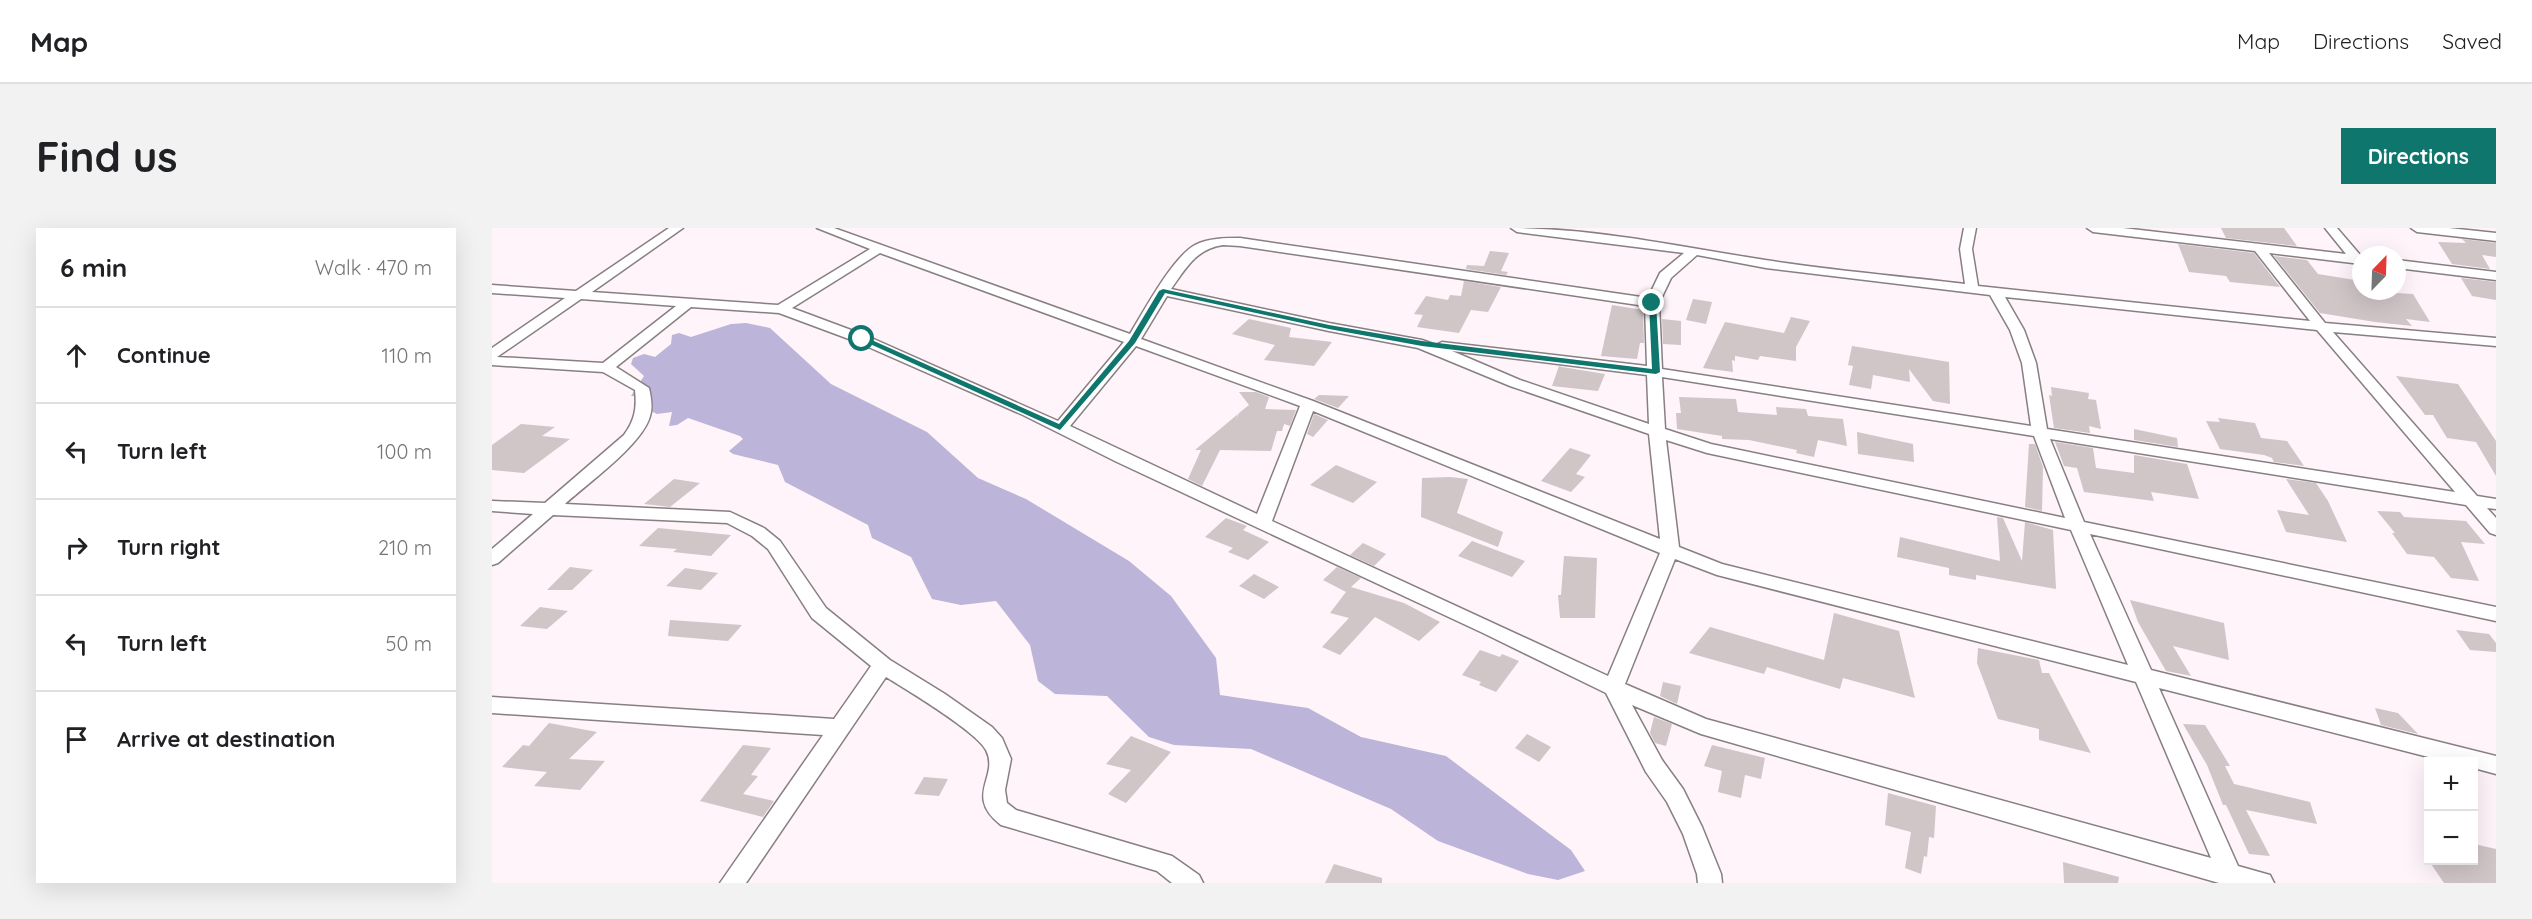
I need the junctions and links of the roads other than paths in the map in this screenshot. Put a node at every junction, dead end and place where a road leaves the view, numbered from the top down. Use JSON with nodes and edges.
{"nodes":[{"id":1,"x":677,"y":228,"type":"edge"},
{"id":2,"x":823,"y":228,"type":"edge"},
{"id":3,"x":1517,"y":228,"type":"edge"},
{"id":4,"x":1970,"y":228,"type":"edge"},
{"id":5,"x":2093,"y":228,"type":"edge"},
{"id":6,"x":2331,"y":228,"type":"edge"},
{"id":7,"x":2417,"y":228,"type":"edge"},
{"id":8,"x":2496,"y":237,"type":"edge"},
{"id":9,"x":2258,"y":247,"type":"junction"},
{"id":10,"x":880,"y":248,"type":"junction"},
{"id":11,"x":1694,"y":251,"type":"junction"},
{"id":12,"x":2352,"y":251,"type":"edge"},
{"id":13,"x":2352,"y":258,"type":"edge"},
{"id":14,"x":2406,"y":265,"type":"edge"},
{"id":15,"x":2496,"y":276,"type":"edge"},
{"id":16,"x":492,"y":289,"type":"edge"},
{"id":17,"x":1972,"y":289,"type":"junction"},
{"id":18,"x":1163,"y":291,"type":"junction"},
{"id":19,"x":1995,"y":292,"type":"junction"},
{"id":20,"x":577,"y":297,"type":"junction"},
{"id":21,"x":1652,"y":303,"type":"junction"},
{"id":22,"x":686,"y":304,"type":"junction"},
{"id":23,"x":781,"y":309,"type":"junction"},
{"id":24,"x":2320,"y":326,"type":"junction"},
{"id":25,"x":1132,"y":342,"type":"junction"},
{"id":26,"x":2496,"y":342,"type":"edge"},
{"id":27,"x":1422,"y":344,"type":"junction"},
{"id":28,"x":492,"y":354,"type":"edge"},
{"id":29,"x":492,"y":361,"type":"edge"},
{"id":30,"x":606,"y":368,"type":"junction"},
{"id":31,"x":1656,"y":372,"type":"junction"},
{"id":32,"x":1308,"y":404,"type":"junction"},
{"id":33,"x":1060,"y":428,"type":"junction"},
{"id":34,"x":2039,"y":430,"type":"junction"},
{"id":35,"x":1657,"y":433,"type":"junction"},
{"id":36,"x":2470,"y":500,"type":"junction"},
{"id":37,"x":2496,"y":504,"type":"edge"},
{"id":38,"x":492,"y":506,"type":"edge"},
{"id":39,"x":547,"y":509,"type":"junction"},
{"id":40,"x":1262,"y":523,"type":"junction"},
{"id":41,"x":2077,"y":525,"type":"junction"},
{"id":42,"x":2496,"y":529,"type":"edge"},
{"id":43,"x":1670,"y":550,"type":"junction"},
{"id":44,"x":492,"y":559,"type":"edge"},
{"id":45,"x":2496,"y":614,"type":"edge"},
{"id":46,"x":883,"y":665,"type":"junction"},
{"id":47,"x":2142,"y":675,"type":"junction"},
{"id":48,"x":1613,"y":688,"type":"junction"},
{"id":49,"x":492,"y":705,"type":"edge"},
{"id":50,"x":841,"y":728,"type":"junction"},
{"id":51,"x":2496,"y":765,"type":"edge"},
{"id":52,"x":2230,"y":879,"type":"edge"},
{"id":53,"x":732,"y":883,"type":"edge"},
{"id":54,"x":1191,"y":883,"type":"edge"},
{"id":55,"x":1710,"y":883,"type":"edge"},
{"id":56,"x":2262,"y":883,"type":"edge"}],
"edges":[{"from":1,"to":20,"type":"street"},
{"from":2,"to":10,"type":"street"},
{"from":3,"to":11,"type":"street"},
{"from":4,"to":17,"type":"street"},
{"from":5,"to":9,"type":"street"},
{"from":6,"to":12,"type":"street"},
{"from":7,"to":8,"type":"street"},
{"from":9,"to":13,"type":"street"},
{"from":9,"to":24,"type":"street"},
{"from":10,"to":23,"type":"street"},
{"from":10,"to":25,"type":"street"},
{"from":11,"to":17,"type":"street"},
{"from":11,"to":21,"type":"street"},
{"from":14,"to":15,"type":"street"},
{"from":16,"to":20,"type":"street"},
{"from":17,"to":19,"type":"street"},
{"from":18,"to":21,"type":"street"},
{"from":18,"to":25,"type":"street"},
{"from":18,"to":27,"type":"street"},
{"from":19,"to":24,"type":"street"},
{"from":19,"to":34,"type":"street"},
{"from":20,"to":22,"type":"street"},
{"from":20,"to":28,"type":"street"},
{"from":21,"to":31,"type":"street"},
{"from":22,"to":23,"type":"street"},
{"from":22,"to":30,"type":"street"},
{"from":23,"to":33,"type":"street"},
{"from":24,"to":26,"type":"street"},
{"from":24,"to":36,"type":"street"},
{"from":25,"to":32,"type":"street"},
{"from":25,"to":33,"type":"street"},
{"from":27,"to":31,"type":"street"},
{"from":27,"to":35,"type":"street"},
{"from":29,"to":30,"type":"street"},
{"from":30,"to":39,"type":"street"},
{"from":31,"to":34,"type":"street"},
{"from":31,"to":35,"type":"street"},
{"from":32,"to":40,"type":"street"},
{"from":32,"to":43,"type":"street"},
{"from":33,"to":40,"type":"street"},
{"from":34,"to":36,"type":"street"},
{"from":34,"to":41,"type":"street"},
{"from":35,"to":41,"type":"street"},
{"from":35,"to":43,"type":"street"},
{"from":36,"to":37,"type":"street"},
{"from":36,"to":42,"type":"street"},
{"from":38,"to":39,"type":"street"},
{"from":39,"to":44,"type":"street"},
{"from":39,"to":46,"type":"street"},
{"from":40,"to":48,"type":"street"},
{"from":41,"to":45,"type":"street"},
{"from":41,"to":47,"type":"street"},
{"from":43,"to":47,"type":"street"},
{"from":43,"to":48,"type":"street"},
{"from":46,"to":50,"type":"street"},
{"from":46,"to":54,"type":"street"},
{"from":47,"to":51,"type":"street"},
{"from":47,"to":52,"type":"street"},
{"from":48,"to":52,"type":"street"},
{"from":48,"to":55,"type":"street"},
{"from":49,"to":50,"type":"street"},
{"from":50,"to":53,"type":"street"},
{"from":52,"to":56,"type":"street"}]}
